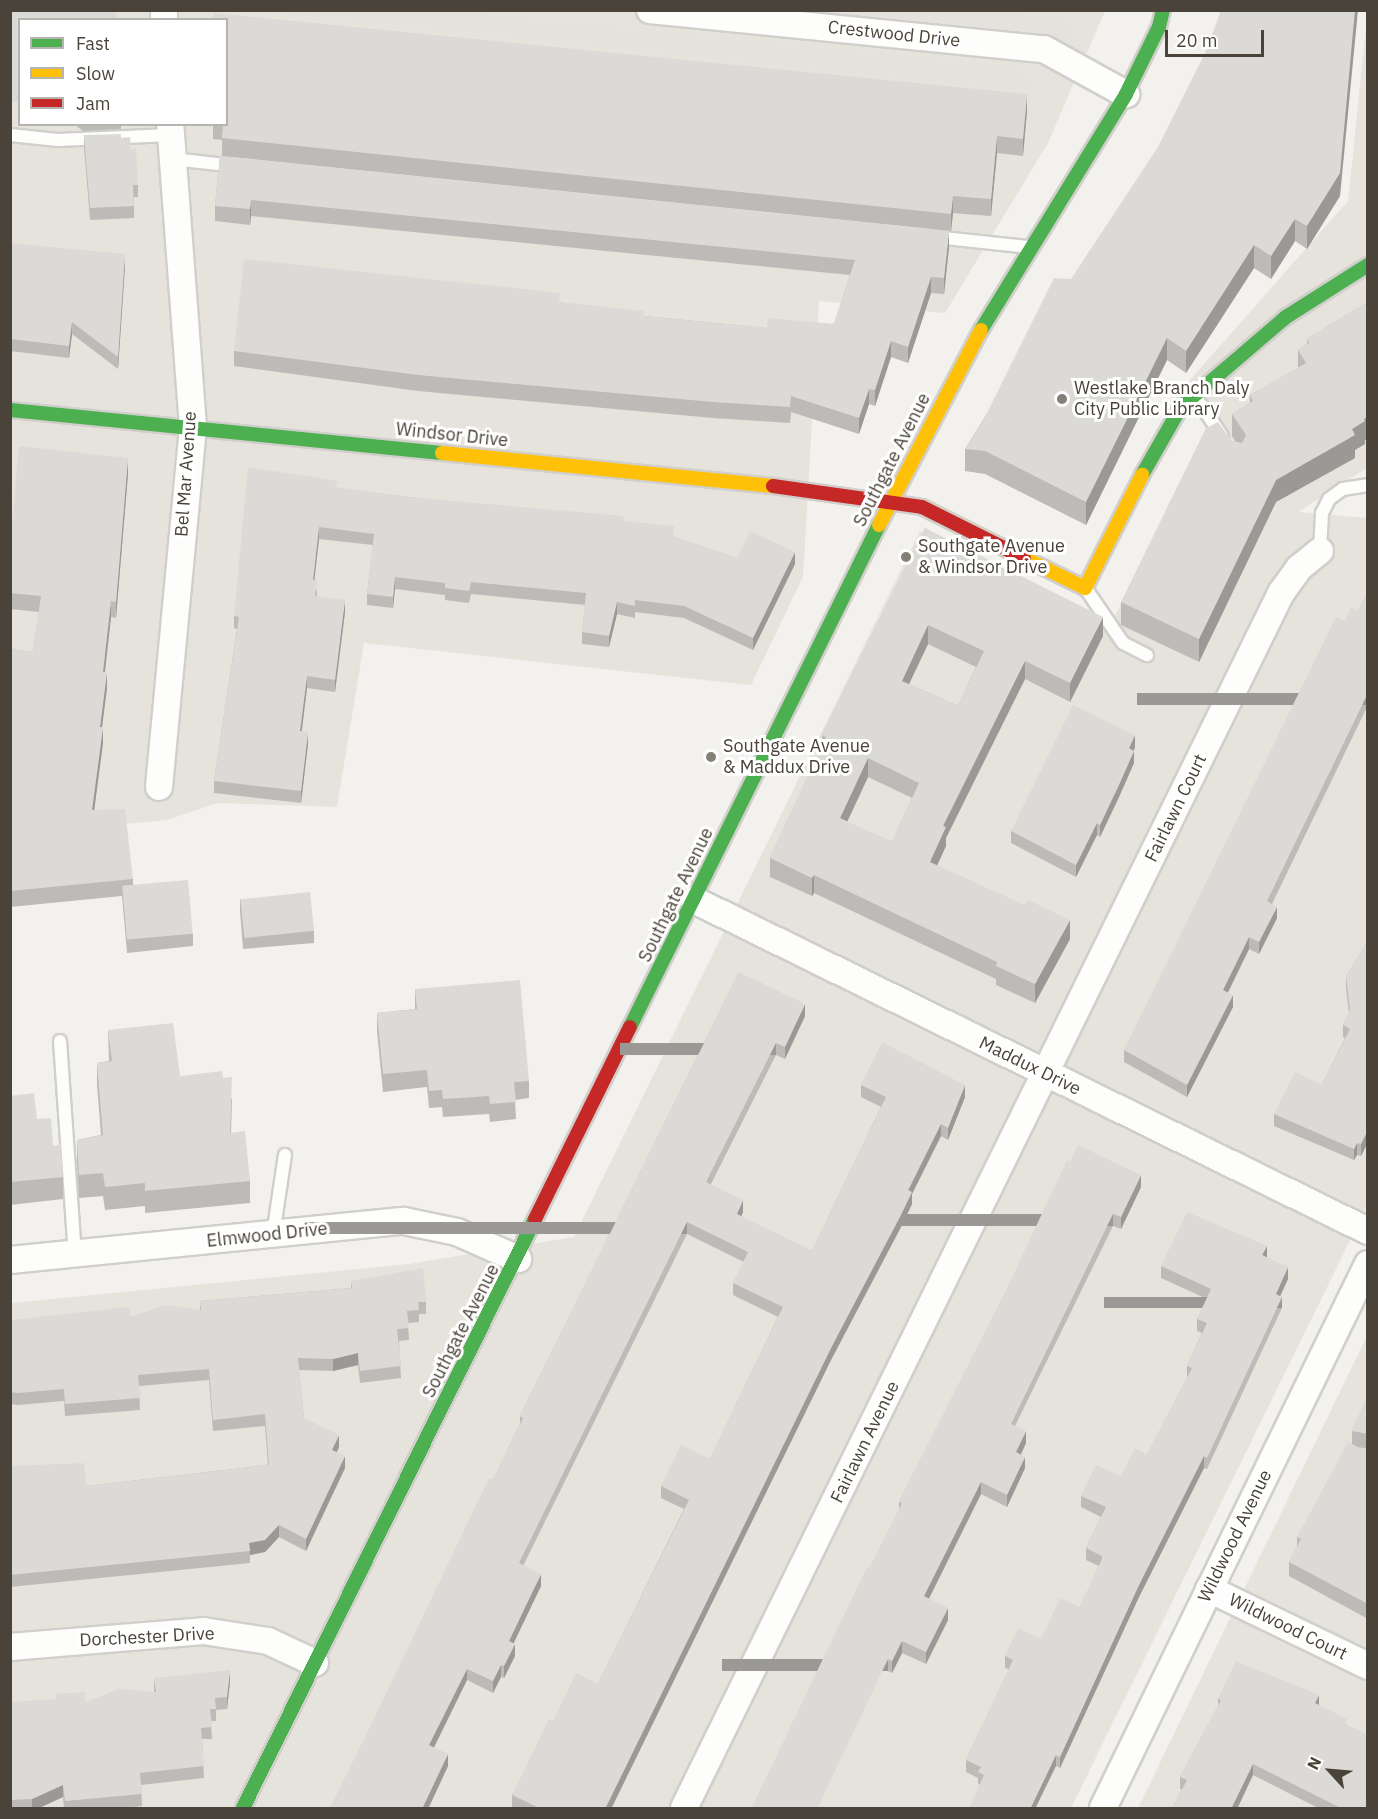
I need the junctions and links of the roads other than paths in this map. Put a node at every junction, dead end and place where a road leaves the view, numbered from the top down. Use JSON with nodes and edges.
{"nodes":[{"id":1,"x":650,"y":10,"type":"edge"},
{"id":2,"x":1162,"y":10,"type":"edge"},
{"id":3,"x":1126,"y":94,"type":"junction"},
{"id":4,"x":10,"y":135,"type":"edge"},
{"id":5,"x":171,"y":140,"type":"edge"},
{"id":6,"x":243,"y":167,"type":"edge"},
{"id":7,"x":926,"y":236,"type":"edge"},
{"id":8,"x":1032,"y":247,"type":"junction"},
{"id":9,"x":1368,"y":265,"type":"edge"},
{"id":10,"x":1193,"y":394,"type":"junction"},
{"id":11,"x":10,"y":410,"type":"edge"},
{"id":12,"x":193,"y":427,"type":"junction"},
{"id":13,"x":1232,"y":450,"type":"edge"},
{"id":14,"x":1368,"y":485,"type":"edge"},
{"id":15,"x":889,"y":504,"type":"junction"},
{"id":16,"x":1320,"y":551,"type":"joint"},
{"id":17,"x":1085,"y":588,"type":"junction"},
{"id":18,"x":1147,"y":655,"type":"dead end"},
{"id":19,"x":159,"y":787,"type":"dead end"},
{"id":20,"x":694,"y":900,"type":"junction"},
{"id":21,"x":60,"y":1041,"type":"dead end"},
{"id":22,"x":1046,"y":1074,"type":"junction"},
{"id":23,"x":285,"y":1155,"type":"dead end"},
{"id":24,"x":1368,"y":1231,"type":"edge"},
{"id":25,"x":273,"y":1235,"type":"junction"},
{"id":26,"x":75,"y":1254,"type":"junction"},
{"id":27,"x":10,"y":1260,"type":"edge"},
{"id":28,"x":518,"y":1260,"type":"junction"},
{"id":29,"x":1368,"y":1264,"type":"edge"},
{"id":30,"x":1209,"y":1589,"type":"junction"},
{"id":31,"x":10,"y":1647,"type":"edge"},
{"id":32,"x":315,"y":1663,"type":"junction"},
{"id":33,"x":1368,"y":1666,"type":"edge"},
{"id":34,"x":243,"y":1809,"type":"edge"},
{"id":35,"x":684,"y":1809,"type":"edge"},
{"id":36,"x":1103,"y":1809,"type":"edge"}],
"edges":[{"from":1,"to":3,"type":"street","name":"Crestwood Drive"},
{"from":2,"to":3,"type":"street","name":"Southgate Avenue"},
{"from":3,"to":8,"type":"street","name":"Southgate Avenue"},
{"from":4,"to":5,"type":"lane"},
{"from":5,"to":6,"type":"lane"},
{"from":5,"to":12,"type":"street","name":"Bel Mar Avenue"},
{"from":7,"to":8,"type":"lane"},
{"from":8,"to":15,"type":"street","name":"Southgate Avenue"},
{"from":9,"to":10,"type":"street"},
{"from":10,"to":13,"type":"lane"},
{"from":10,"to":17,"type":"street"},
{"from":11,"to":12,"type":"street","name":"Windsor Drive"},
{"from":12,"to":15,"type":"street","name":"Windsor Drive"},
{"from":12,"to":19,"type":"street","name":"Bel Mar Avenue"},
{"from":14,"to":16,"type":"lane"},
{"from":15,"to":17,"type":"street","name":"Windsor Drive"},
{"from":15,"to":20,"type":"street","name":"Southgate Avenue"},
{"from":16,"to":22,"type":"street","name":"Fairlawn Court"},
{"from":17,"to":18,"type":"lane"},
{"from":20,"to":22,"type":"street","name":"Maddux Drive"},
{"from":20,"to":28,"type":"street","name":"Southgate Avenue"},
{"from":21,"to":26,"type":"lane"},
{"from":22,"to":24,"type":"street","name":"Maddux Drive"},
{"from":22,"to":35,"type":"street","name":"Fairlawn Avenue"},
{"from":23,"to":25,"type":"lane"},
{"from":25,"to":26,"type":"street","name":"Elmwood Drive"},
{"from":25,"to":28,"type":"street","name":"Elmwood Drive"},
{"from":26,"to":27,"type":"street","name":"Elmwood Drive"},
{"from":28,"to":32,"type":"street","name":"Southgate Avenue"},
{"from":29,"to":30,"type":"street","name":"Wildwood Avenue"},
{"from":30,"to":33,"type":"street","name":"Wildwood Court"},
{"from":30,"to":36,"type":"street","name":"Wildwood Avenue"},
{"from":31,"to":32,"type":"street","name":"Dorchester Drive"},
{"from":32,"to":34,"type":"street","name":"Southgate Avenue"}]}
